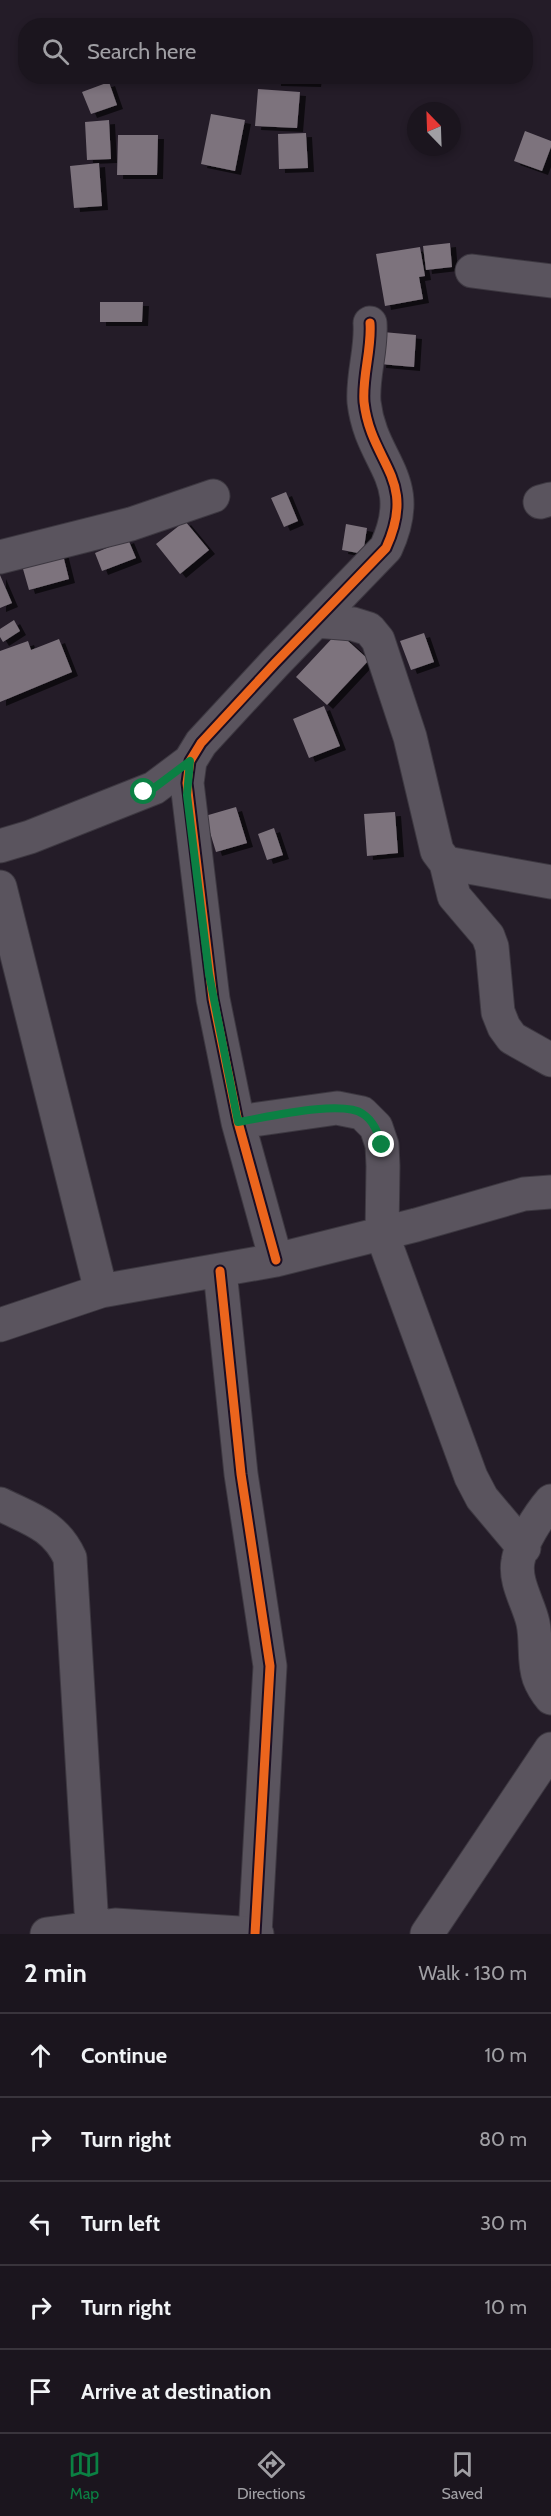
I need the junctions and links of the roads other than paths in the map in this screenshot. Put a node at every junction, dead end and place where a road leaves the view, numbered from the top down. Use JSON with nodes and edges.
{"nodes":[{"id":1,"x":472,"y":271,"type":"dead end"},
{"id":2,"x":551,"y":280,"type":"edge"},
{"id":3,"x":370,"y":323,"type":"dead end"},
{"id":4,"x":213,"y":496,"type":"dead end"},
{"id":5,"x":0,"y":557,"type":"edge"},
{"id":6,"x":316,"y":621,"type":"junction"},
{"id":7,"x":190,"y":761,"type":"junction"},
{"id":8,"x":0,"y":846,"type":"edge"},
{"id":9,"x":446,"y":862,"type":"junction"},
{"id":10,"x":551,"y":882,"type":"edge"},
{"id":11,"x":0,"y":887,"type":"edge"},
{"id":12,"x":551,"y":1060,"type":"edge"},
{"id":13,"x":238,"y":1122,"type":"junction"},
{"id":14,"x":551,"y":1192,"type":"edge"},
{"id":15,"x":382,"y":1234,"type":"junction"},
{"id":16,"x":276,"y":1260,"type":"junction"},
{"id":17,"x":220,"y":1271,"type":"junction"},
{"id":18,"x":101,"y":1291,"type":"junction"},
{"id":19,"x":0,"y":1325,"type":"edge"},
{"id":20,"x":551,"y":1501,"type":"edge"},
{"id":21,"x":0,"y":1504,"type":"edge"},
{"id":22,"x":524,"y":1548,"type":"junction"},
{"id":23,"x":551,"y":1698,"type":"edge"},
{"id":24,"x":551,"y":1749,"type":"edge"},
{"id":25,"x":92,"y":1927,"type":"junction"},
{"id":26,"x":178,"y":1931,"type":"edge"},
{"id":27,"x":47,"y":1934,"type":"edge"},
{"id":28,"x":256,"y":1934,"type":"edge"},
{"id":29,"x":427,"y":1934,"type":"edge"}],
"edges":[{"from":1,"to":2,"type":"street"},
{"from":3,"to":6,"type":"street"},
{"from":4,"to":5,"type":"street"},
{"from":6,"to":7,"type":"street"},
{"from":6,"to":9,"type":"street"},
{"from":7,"to":8,"type":"street"},
{"from":7,"to":13,"type":"street"},
{"from":9,"to":10,"type":"street"},
{"from":9,"to":12,"type":"street"},
{"from":11,"to":18,"type":"street"},
{"from":13,"to":15,"type":"street"},
{"from":13,"to":16,"type":"street"},
{"from":14,"to":15,"type":"street"},
{"from":15,"to":16,"type":"street"},
{"from":15,"to":22,"type":"street"},
{"from":16,"to":17,"type":"street"},
{"from":17,"to":18,"type":"street"},
{"from":17,"to":28,"type":"street"},
{"from":18,"to":19,"type":"street"},
{"from":20,"to":22,"type":"street"},
{"from":21,"to":25,"type":"street"},
{"from":22,"to":23,"type":"street"},
{"from":24,"to":29,"type":"street"},
{"from":25,"to":26,"type":"street"},
{"from":25,"to":27,"type":"street"},
{"from":26,"to":28,"type":"street"}]}
